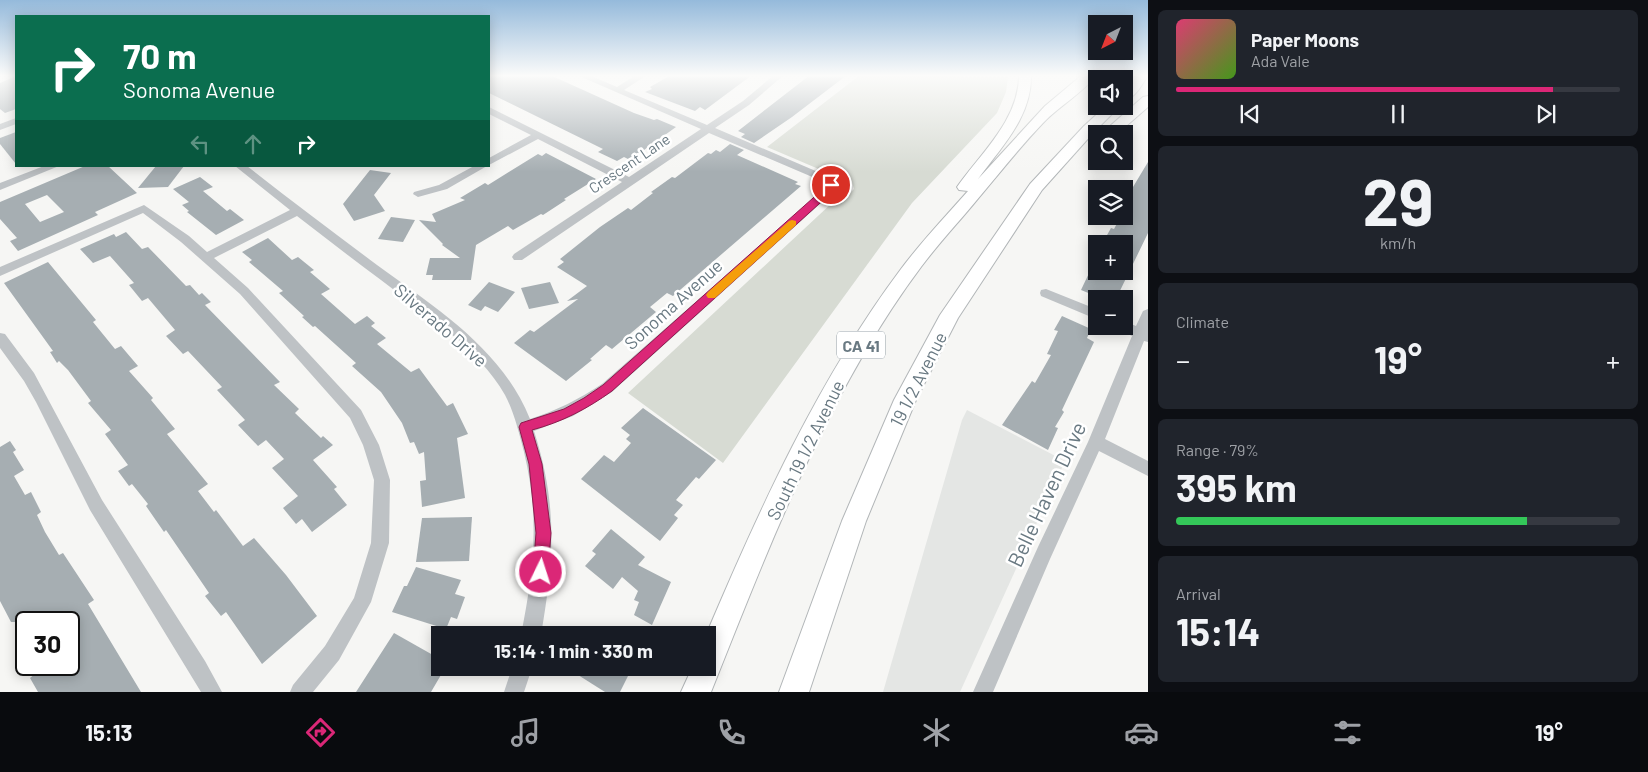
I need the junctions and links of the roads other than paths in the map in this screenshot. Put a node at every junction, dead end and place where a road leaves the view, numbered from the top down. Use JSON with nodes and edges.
{"nodes":[{"id":1,"x":657,"y":107,"type":"edge"},
{"id":2,"x":740,"y":107,"type":"edge"},
{"id":3,"x":1021,"y":107,"type":"edge"},
{"id":4,"x":1052,"y":107,"type":"edge"},
{"id":5,"x":1139,"y":107,"type":"edge"},
{"id":6,"x":490,"y":111,"type":"edge"},
{"id":7,"x":1104,"y":115,"type":"edge"},
{"id":8,"x":15,"y":121,"type":"edge"},
{"id":9,"x":1119,"y":125,"type":"edge"},
{"id":10,"x":0,"y":127,"type":"edge"},
{"id":11,"x":707,"y":129,"type":"junction"},
{"id":12,"x":538,"y":135,"type":"junction"},
{"id":13,"x":1088,"y":148,"type":"edge"},
{"id":14,"x":490,"y":161,"type":"edge"},
{"id":15,"x":51,"y":167,"type":"edge"},
{"id":16,"x":241,"y":167,"type":"edge"},
{"id":17,"x":480,"y":167,"type":"edge"},
{"id":18,"x":629,"y":181,"type":"junction"},
{"id":19,"x":0,"y":187,"type":"edge"},
{"id":20,"x":1036,"y":187,"type":"junction"},
{"id":21,"x":418,"y":194,"type":"dead end"},
{"id":22,"x":297,"y":211,"type":"junction"},
{"id":23,"x":925,"y":251,"type":"junction"},
{"id":24,"x":206,"y":257,"type":"junction"},
{"id":25,"x":518,"y":257,"type":"dead end"},
{"id":26,"x":0,"y":272,"type":"edge"},
{"id":27,"x":1046,"y":292,"type":"dead end"},
{"id":28,"x":1088,"y":310,"type":"edge"},
{"id":29,"x":1148,"y":314,"type":"edge"},
{"id":30,"x":1144,"y":335,"type":"edge"},
{"id":31,"x":0,"y":338,"type":"edge"},
{"id":32,"x":525,"y":427,"type":"junction"},
{"id":33,"x":1096,"y":442,"type":"junction"},
{"id":34,"x":1148,"y":469,"type":"edge"},
{"id":35,"x":533,"y":626,"type":"edge"},
{"id":36,"x":716,"y":645,"type":"edge"},
{"id":37,"x":519,"y":676,"type":"edge"},
{"id":38,"x":703,"y":676,"type":"edge"},
{"id":39,"x":212,"y":692,"type":"edge"},
{"id":40,"x":300,"y":692,"type":"edge"},
{"id":41,"x":514,"y":692,"type":"edge"},
{"id":42,"x":696,"y":692,"type":"edge"},
{"id":43,"x":794,"y":692,"type":"edge"},
{"id":44,"x":983,"y":692,"type":"edge"}],
"edges":[{"from":1,"to":11,"type":"street"},
{"from":2,"to":11,"type":"street","name":"Crescent Lane"},
{"from":3,"to":23,"type":"highway"},
{"from":4,"to":23,"type":"highway","name":"South 19 1/2 Avenue","number":"CA 41"},
{"from":5,"to":9,"type":"highway"},
{"from":6,"to":12,"type":"street"},
{"from":7,"to":20,"type":"highway","name":"19 1/2 Avenue"},
{"from":8,"to":10,"type":"street"},
{"from":11,"to":18,"type":"street","name":"Crescent Lane"},
{"from":11,"to":32,"type":"street","name":"Sonoma Avenue"},
{"from":12,"to":14,"type":"street"},
{"from":12,"to":18,"type":"street"},
{"from":13,"to":20,"type":"highway"},
{"from":15,"to":19,"type":"street"},
{"from":16,"to":22,"type":"street","name":"Silverado Drive"},
{"from":17,"to":21,"type":"street"},
{"from":18,"to":25,"type":"street","name":"Crescent Lane"},
{"from":20,"to":43,"type":"highway","name":"19 1/2 Avenue"},
{"from":22,"to":24,"type":"street"},
{"from":22,"to":32,"type":"street","name":"Silverado Drive"},
{"from":23,"to":36,"type":"highway","name":"South 19 1/2 Avenue","number":"CA 41"},
{"from":24,"to":26,"type":"street"},
{"from":24,"to":40,"type":"street"},
{"from":27,"to":28,"type":"street"},
{"from":29,"to":30,"type":"street","name":"Belle Haven Drive"},
{"from":30,"to":33,"type":"street","name":"Belle Haven Drive"},
{"from":31,"to":39,"type":"street"},
{"from":32,"to":35,"type":"street","name":"Silverado Drive"},
{"from":33,"to":34,"type":"street"},
{"from":33,"to":44,"type":"street","name":"Belle Haven Drive"},
{"from":37,"to":41,"type":"street"},
{"from":38,"to":42,"type":"highway"}]}
